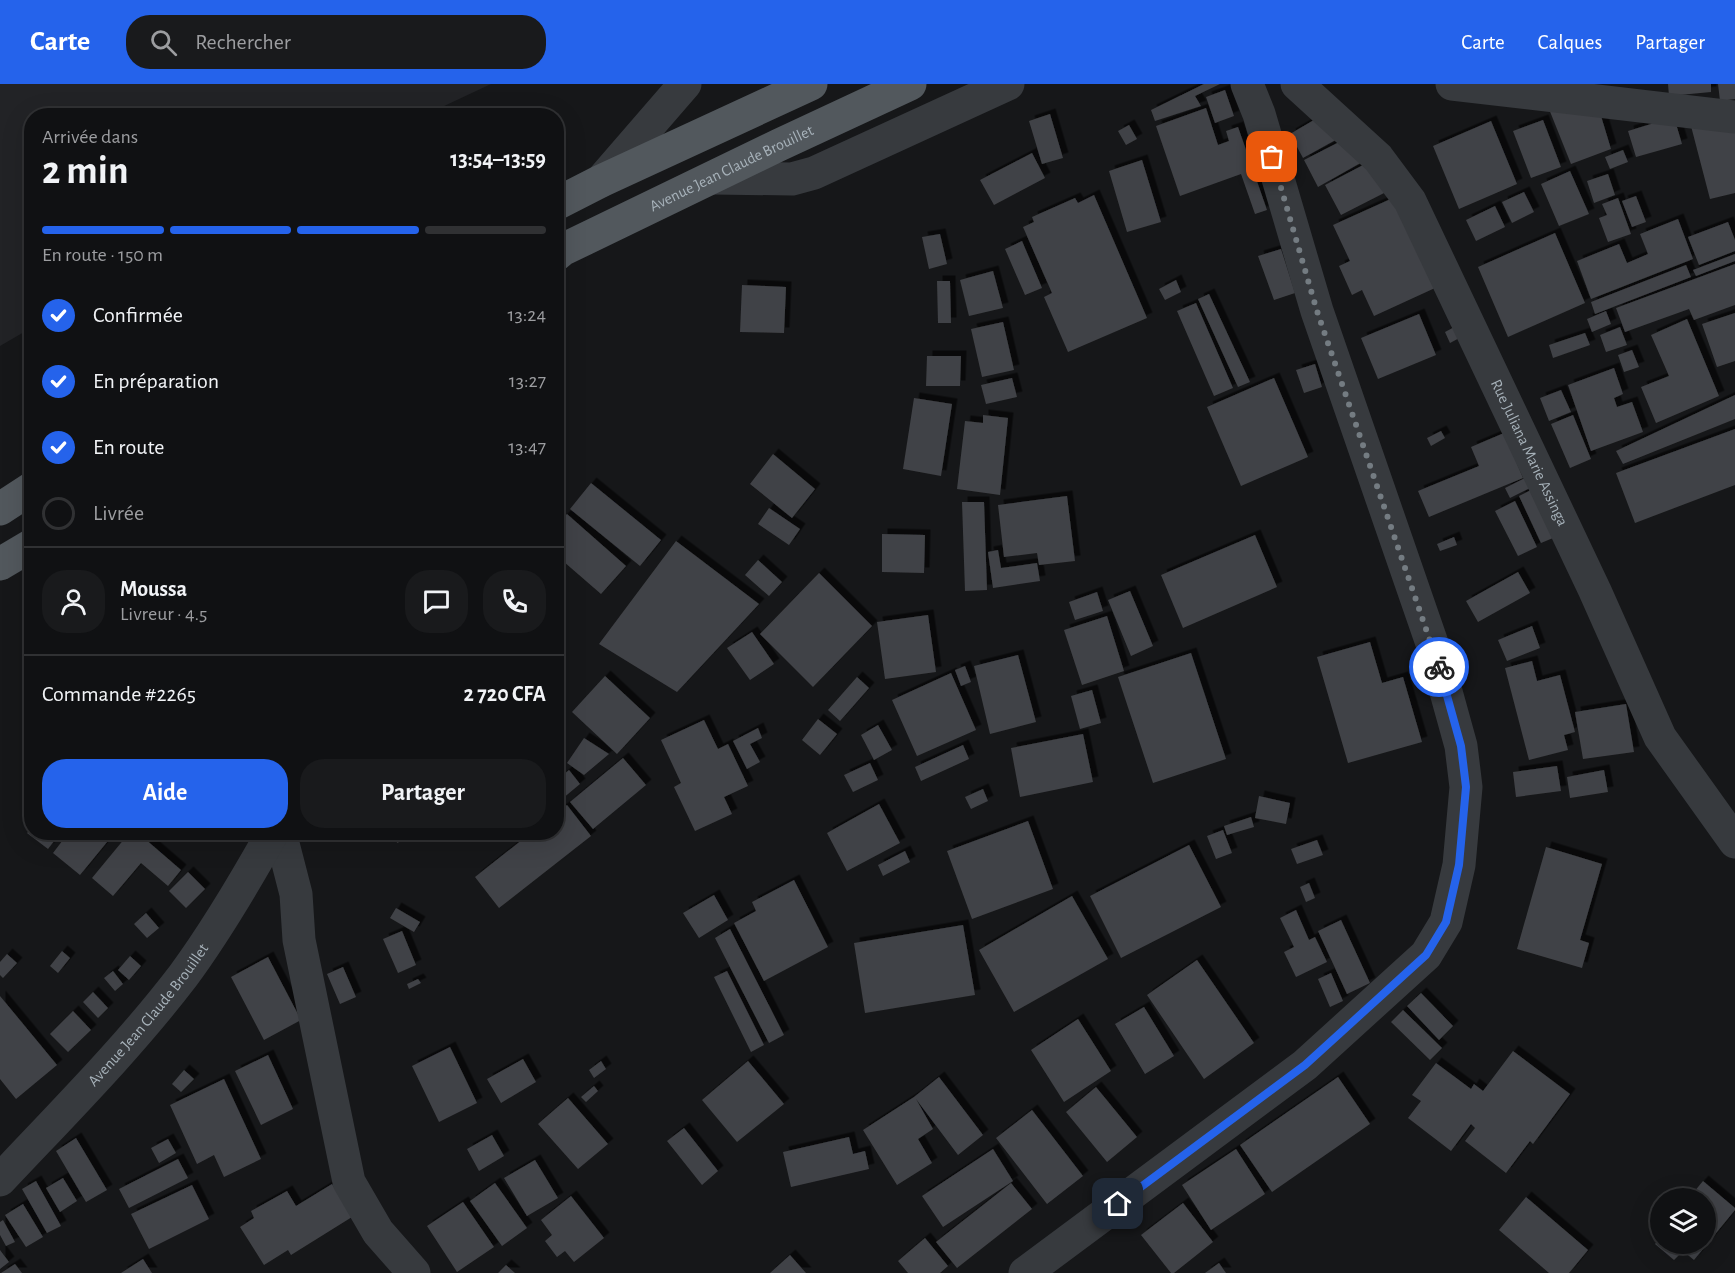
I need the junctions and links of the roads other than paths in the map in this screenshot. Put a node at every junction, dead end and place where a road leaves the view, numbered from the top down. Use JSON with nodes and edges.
{"nodes":[{"id":1,"x":685,"y":84,"type":"edge"},
{"id":2,"x":811,"y":84,"type":"edge"},
{"id":3,"x":910,"y":84,"type":"edge"},
{"id":4,"x":1008,"y":84,"type":"edge"},
{"id":5,"x":1247,"y":84,"type":"edge"},
{"id":6,"x":1297,"y":84,"type":"edge"},
{"id":7,"x":1452,"y":84,"type":"edge"},
{"id":8,"x":1735,"y":117,"type":"edge"},
{"id":9,"x":713,"y":178,"type":"junction"},
{"id":10,"x":601,"y":181,"type":"junction"},
{"id":11,"x":564,"y":200,"type":"edge"},
{"id":12,"x":564,"y":249,"type":"edge"},
{"id":13,"x":24,"y":493,"type":"edge"},
{"id":14,"x":0,"y":509,"type":"edge"},
{"id":15,"x":24,"y":550,"type":"edge"},
{"id":16,"x":0,"y":564,"type":"edge"},
{"id":17,"x":268,"y":840,"type":"edge"},
{"id":18,"x":282,"y":840,"type":"edge"},
{"id":19,"x":1735,"y":842,"type":"edge"},
{"id":20,"x":0,"y":1180,"type":"edge"},
{"id":21,"x":414,"y":1273,"type":"edge"},
{"id":22,"x":1025,"y":1273,"type":"edge"}],
"edges":[{"from":1,"to":10,"type":"street"},
{"from":2,"to":10,"type":"main road"},
{"from":3,"to":9,"type":"main road","name":"Avenue Jean Claude Brouillet"},
{"from":4,"to":9,"type":"street"},
{"from":5,"to":22,"type":"street"},
{"from":6,"to":19,"type":"street","name":"Rue Juliana Marie Assinga"},
{"from":7,"to":8,"type":"street"},
{"from":9,"to":12,"type":"main road","name":"Avenue Jean Claude Brouillet"},
{"from":10,"to":11,"type":"main road"},
{"from":13,"to":14,"type":"main road"},
{"from":15,"to":16,"type":"main road"},
{"from":17,"to":20,"type":"street","name":"Avenue Jean Claude Brouillet"},
{"from":18,"to":21,"type":"street"}]}
